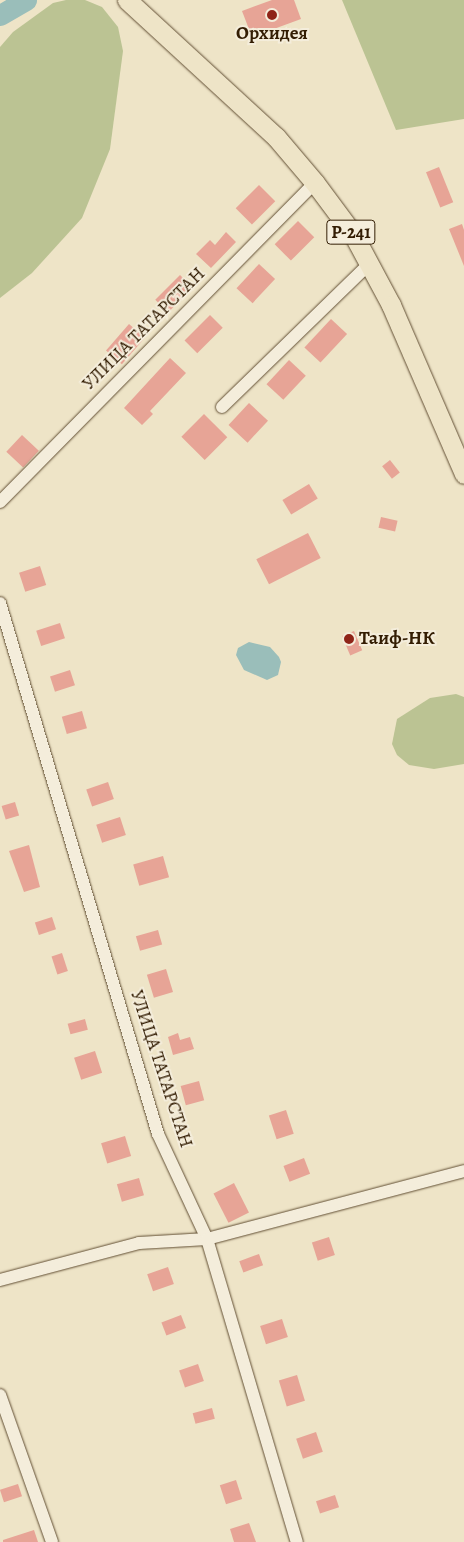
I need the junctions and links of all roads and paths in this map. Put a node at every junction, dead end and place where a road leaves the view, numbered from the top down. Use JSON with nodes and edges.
{"nodes":[{"id":1,"x":127,"y":0,"type":"edge"},
{"id":2,"x":315,"y":183,"type":"junction"},
{"id":3,"x":369,"y":264,"type":"junction"},
{"id":4,"x":222,"y":406,"type":"dead end"},
{"id":5,"x":464,"y":474,"type":"edge"},
{"id":6,"x":0,"y":502,"type":"edge"},
{"id":7,"x":0,"y":603,"type":"edge"},
{"id":8,"x":464,"y":1171,"type":"edge"},
{"id":9,"x":207,"y":1239,"type":"junction"},
{"id":10,"x":0,"y":1280,"type":"edge"},
{"id":11,"x":0,"y":1395,"type":"edge"},
{"id":12,"x":52,"y":1542,"type":"edge"},
{"id":13,"x":297,"y":1542,"type":"edge"}],
"edges":[{"from":1,"to":2,"type":"highway","number":"Р-241"},
{"from":2,"to":3,"type":"highway","number":"Р-241"},
{"from":2,"to":6,"type":"street","name":"УЛИЦА ТАТАРСТАН"},
{"from":3,"to":4,"type":"street"},
{"from":3,"to":5,"type":"highway","number":"Р-241"},
{"from":7,"to":9,"type":"street","name":"УЛИЦА ТАТАРСТАН"},
{"from":8,"to":9,"type":"street"},
{"from":9,"to":10,"type":"street"},
{"from":9,"to":13,"type":"street","name":"УЛИЦА ТАТАРСТАН"},
{"from":11,"to":12,"type":"street"}]}
